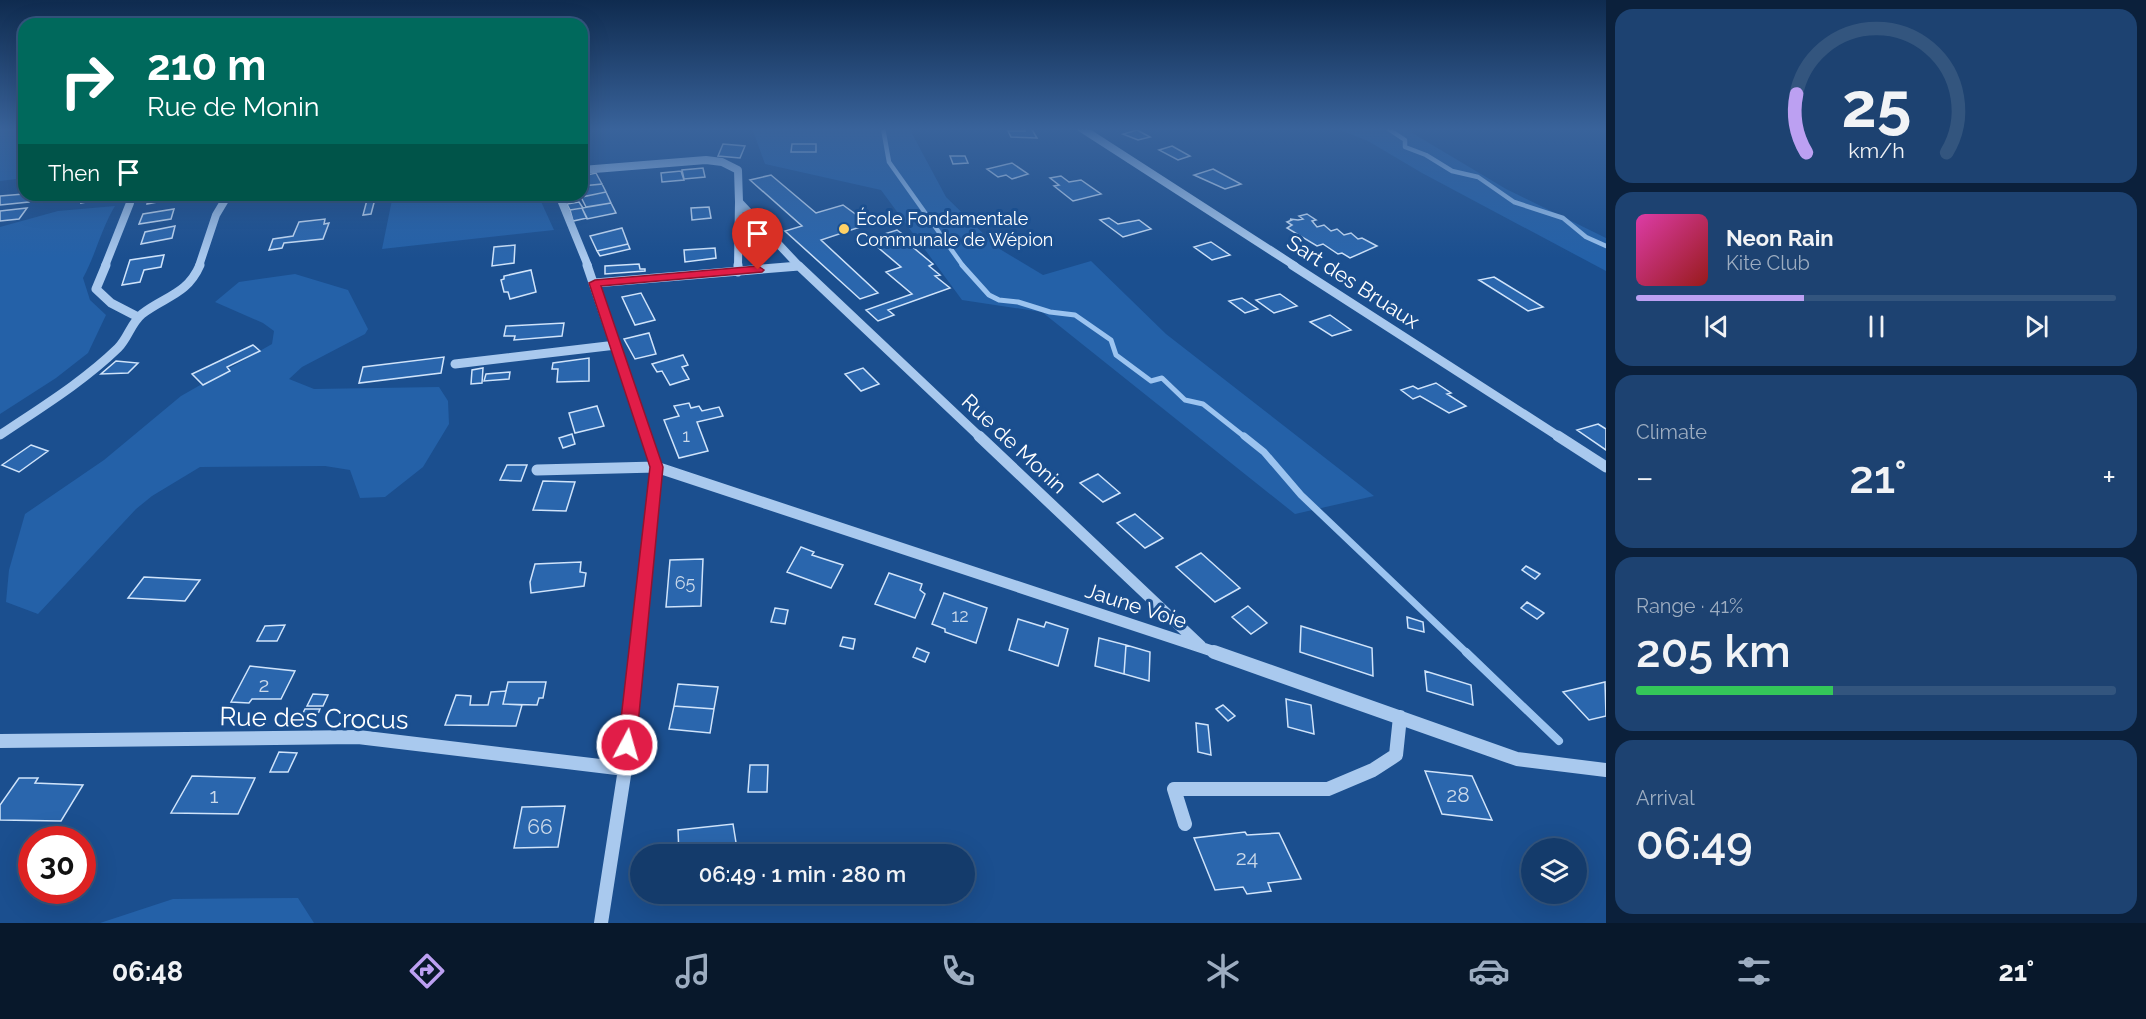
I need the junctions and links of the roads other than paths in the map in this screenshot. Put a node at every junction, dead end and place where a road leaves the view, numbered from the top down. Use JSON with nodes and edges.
{"nodes":[{"id":1,"x":738,"y":171,"type":"edge"},
{"id":2,"x":1148,"y":171,"type":"edge"},
{"id":3,"x":129,"y":201,"type":"edge"},
{"id":4,"x":224,"y":201,"type":"edge"},
{"id":5,"x":561,"y":201,"type":"edge"},
{"id":6,"x":739,"y":202,"type":"junction"},
{"id":7,"x":799,"y":266,"type":"junction"},
{"id":8,"x":738,"y":272,"type":"junction"},
{"id":9,"x":595,"y":283,"type":"junction"},
{"id":10,"x":138,"y":317,"type":"junction"},
{"id":11,"x":615,"y":345,"type":"junction"},
{"id":12,"x":455,"y":364,"type":"dead end"},
{"id":13,"x":0,"y":435,"type":"edge"},
{"id":14,"x":656,"y":467,"type":"junction"},
{"id":15,"x":1606,"y":467,"type":"edge"},
{"id":16,"x":537,"y":470,"type":"dead end"},
{"id":17,"x":1203,"y":648,"type":"junction"},
{"id":18,"x":1400,"y":717,"type":"junction"},
{"id":19,"x":0,"y":741,"type":"edge"},
{"id":20,"x":625,"y":769,"type":"junction"},
{"id":21,"x":1606,"y":770,"type":"edge"},
{"id":22,"x":1185,"y":824,"type":"dead end"},
{"id":23,"x":601,"y":923,"type":"edge"}],
"edges":[{"from":1,"to":6,"type":"street"},
{"from":2,"to":15,"type":"street","name":"Sart des Bruaux"},
{"from":3,"to":10,"type":"street"},
{"from":4,"to":10,"type":"street"},
{"from":5,"to":9,"type":"street"},
{"from":6,"to":7,"type":"street","name":"Rue de Monin"},
{"from":6,"to":8,"type":"street"},
{"from":7,"to":8,"type":"street"},
{"from":7,"to":17,"type":"street","name":"Rue de Monin"},
{"from":8,"to":9,"type":"street"},
{"from":9,"to":11,"type":"street"},
{"from":10,"to":13,"type":"street"},
{"from":11,"to":12,"type":"street"},
{"from":11,"to":14,"type":"street"},
{"from":14,"to":16,"type":"street"},
{"from":14,"to":17,"type":"street","name":"Jaune Voie"},
{"from":14,"to":20,"type":"street"},
{"from":17,"to":18,"type":"street","name":"Jaune Voie"},
{"from":18,"to":21,"type":"street","name":"Jaune Voie"},
{"from":18,"to":22,"type":"street"},
{"from":19,"to":20,"type":"street","name":"Rue des Crocus"},
{"from":20,"to":23,"type":"street"}]}
